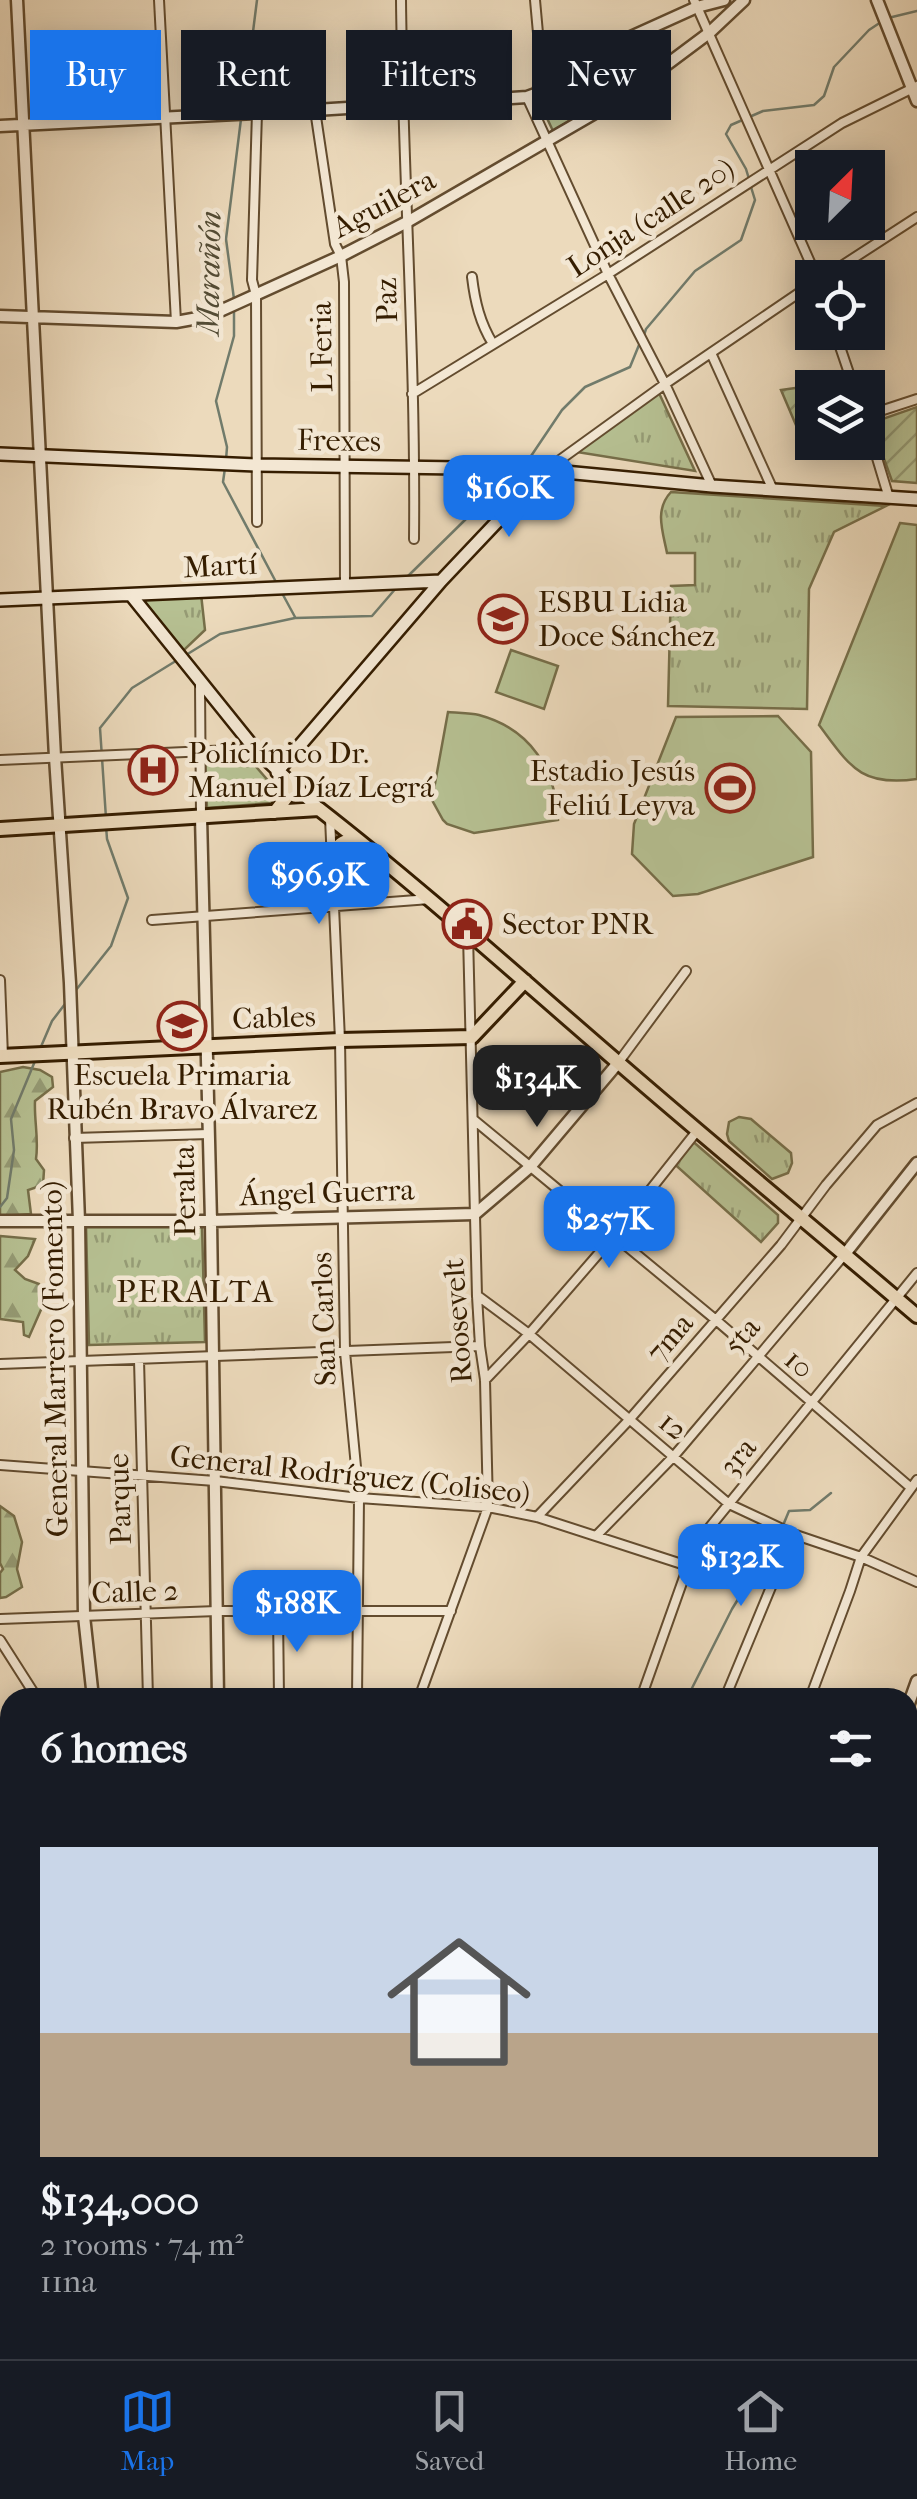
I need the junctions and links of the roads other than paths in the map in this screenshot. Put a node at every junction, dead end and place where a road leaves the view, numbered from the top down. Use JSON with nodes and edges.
{"nodes":[{"id":1,"x":17,"y":0,"type":"edge"},
{"id":2,"x":159,"y":0,"type":"edge"},
{"id":3,"x":402,"y":0,"type":"edge"},
{"id":4,"x":536,"y":0,"type":"edge"},
{"id":5,"x":724,"y":0,"type":"edge"},
{"id":6,"x":744,"y":0,"type":"edge"},
{"id":7,"x":877,"y":0,"type":"edge"},
{"id":8,"x":696,"y":3,"type":"edge"},
{"id":9,"x":402,"y":30,"type":"edge"},
{"id":10,"x":538,"y":30,"type":"edge"},
{"id":11,"x":640,"y":30,"type":"edge"},
{"id":12,"x":709,"y":33,"type":"junction"},
{"id":13,"x":915,"y":92,"type":"edge"},
{"id":14,"x":532,"y":95,"type":"edge"},
{"id":15,"x":527,"y":97,"type":"junction"},
{"id":16,"x":512,"y":98,"type":"edge"},
{"id":17,"x":181,"y":115,"type":"edge"},
{"id":18,"x":165,"y":116,"type":"junction"},
{"id":19,"x":254,"y":120,"type":"edge"},
{"id":20,"x":316,"y":120,"type":"edge"},
{"id":21,"x":403,"y":120,"type":"edge"},
{"id":22,"x":24,"y":124,"type":"junction"},
{"id":23,"x":0,"y":126,"type":"edge"},
{"id":24,"x":547,"y":141,"type":"junction"},
{"id":25,"x":768,"y":170,"type":"junction"},
{"id":26,"x":917,"y":216,"type":"edge"},
{"id":27,"x":407,"y":222,"type":"junction"},
{"id":28,"x":341,"y":256,"type":"junction"},
{"id":29,"x":811,"y":260,"type":"edge"},
{"id":30,"x":848,"y":260,"type":"edge"},
{"id":31,"x":608,"y":274,"type":"junction"},
{"id":32,"x":472,"y":277,"type":"dead end"},
{"id":33,"x":795,"y":296,"type":"edge"},
{"id":34,"x":250,"y":298,"type":"junction"},
{"id":35,"x":0,"y":316,"type":"edge"},
{"id":36,"x":34,"y":317,"type":"junction"},
{"id":37,"x":176,"y":322,"type":"junction"},
{"id":38,"x":493,"y":344,"type":"junction"},
{"id":39,"x":711,"y":353,"type":"junction"},
{"id":40,"x":665,"y":384,"type":"junction"},
{"id":41,"x":412,"y":394,"type":"junction"},
{"id":42,"x":917,"y":399,"type":"edge"},
{"id":43,"x":885,"y":409,"type":"edge"},
{"id":44,"x":0,"y":454,"type":"edge"},
{"id":45,"x":39,"y":455,"type":"junction"},
{"id":46,"x":878,"y":460,"type":"edge"},
{"id":47,"x":257,"y":464,"type":"junction"},
{"id":48,"x":346,"y":466,"type":"junction"},
{"id":49,"x":415,"y":467,"type":"junction"},
{"id":50,"x":540,"y":469,"type":"junction"},
{"id":51,"x":712,"y":486,"type":"junction"},
{"id":52,"x":774,"y":491,"type":"junction"},
{"id":53,"x":890,"y":498,"type":"junction"},
{"id":54,"x":917,"y":499,"type":"edge"},
{"id":55,"x":257,"y":522,"type":"dead end"},
{"id":56,"x":414,"y":539,"type":"dead end"},
{"id":57,"x":442,"y":581,"type":"junction"},
{"id":58,"x":416,"y":582,"type":"junction"},
{"id":59,"x":344,"y":586,"type":"junction"},
{"id":60,"x":131,"y":595,"type":"junction"},
{"id":61,"x":48,"y":598,"type":"junction"},
{"id":62,"x":0,"y":600,"type":"edge"},
{"id":63,"x":420,"y":606,"type":"junction"},
{"id":64,"x":200,"y":684,"type":"junction"},
{"id":65,"x":255,"y":750,"type":"junction"},
{"id":66,"x":199,"y":752,"type":"junction"},
{"id":67,"x":55,"y":757,"type":"junction"},
{"id":68,"x":0,"y":760,"type":"edge"},
{"id":69,"x":280,"y":775,"type":"junction"},
{"id":70,"x":275,"y":812,"type":"junction"},
{"id":71,"x":324,"y":814,"type":"junction"},
{"id":72,"x":200,"y":817,"type":"junction"},
{"id":73,"x":60,"y":826,"type":"junction"},
{"id":74,"x":0,"y":830,"type":"edge"},
{"id":75,"x":359,"y":842,"type":"junction"},
{"id":76,"x":332,"y":857,"type":"junction"},
{"id":77,"x":430,"y":898,"type":"junction"},
{"id":78,"x":334,"y":907,"type":"junction"},
{"id":79,"x":205,"y":916,"type":"junction"},
{"id":80,"x":152,"y":920,"type":"dead end"},
{"id":81,"x":468,"y":930,"type":"junction"},
{"id":82,"x":686,"y":971,"type":"dead end"},
{"id":83,"x":0,"y":980,"type":"edge"},
{"id":84,"x":525,"y":980,"type":"junction"},
{"id":85,"x":472,"y":1038,"type":"junction"},
{"id":86,"x":340,"y":1040,"type":"junction"},
{"id":87,"x":206,"y":1046,"type":"junction"},
{"id":88,"x":72,"y":1054,"type":"junction"},
{"id":89,"x":1,"y":1056,"type":"edge"},
{"id":90,"x":618,"y":1063,"type":"junction"},
{"id":91,"x":917,"y":1104,"type":"edge"},
{"id":92,"x":474,"y":1120,"type":"junction"},
{"id":93,"x":698,"y":1131,"type":"junction"},
{"id":94,"x":209,"y":1134,"type":"junction"},
{"id":95,"x":74,"y":1138,"type":"junction"},
{"id":96,"x":917,"y":1163,"type":"edge"},
{"id":97,"x":530,"y":1168,"type":"junction"},
{"id":98,"x":475,"y":1214,"type":"junction"},
{"id":99,"x":342,"y":1219,"type":"junction"},
{"id":100,"x":801,"y":1219,"type":"junction"},
{"id":101,"x":5,"y":1222,"type":"edge"},
{"id":102,"x":79,"y":1222,"type":"junction"},
{"id":103,"x":211,"y":1222,"type":"junction"},
{"id":104,"x":614,"y":1237,"type":"junction"},
{"id":105,"x":845,"y":1254,"type":"junction"},
{"id":106,"x":917,"y":1273,"type":"edge"},
{"id":107,"x":477,"y":1296,"type":"junction"},
{"id":108,"x":896,"y":1298,"type":"junction"},
{"id":109,"x":917,"y":1316,"type":"edge"},
{"id":110,"x":716,"y":1320,"type":"junction"},
{"id":111,"x":529,"y":1334,"type":"junction"},
{"id":112,"x":480,"y":1346,"type":"junction"},
{"id":113,"x":345,"y":1352,"type":"junction"},
{"id":114,"x":212,"y":1356,"type":"junction"},
{"id":115,"x":757,"y":1356,"type":"junction"},
{"id":116,"x":139,"y":1360,"type":"junction"},
{"id":117,"x":81,"y":1362,"type":"junction"},
{"id":118,"x":0,"y":1364,"type":"edge"},
{"id":119,"x":485,"y":1380,"type":"junction"},
{"id":120,"x":812,"y":1404,"type":"junction"},
{"id":121,"x":629,"y":1420,"type":"junction"},
{"id":122,"x":674,"y":1456,"type":"junction"},
{"id":123,"x":0,"y":1465,"type":"edge"},
{"id":124,"x":83,"y":1470,"type":"junction"},
{"id":125,"x":141,"y":1476,"type":"junction"},
{"id":126,"x":215,"y":1481,"type":"junction"},
{"id":127,"x":914,"y":1484,"type":"edge"},
{"id":128,"x":359,"y":1498,"type":"junction"},
{"id":129,"x":728,"y":1504,"type":"junction"},
{"id":130,"x":488,"y":1507,"type":"junction"},
{"id":131,"x":538,"y":1517,"type":"junction"},
{"id":132,"x":792,"y":1534,"type":"junction"},
{"id":133,"x":597,"y":1535,"type":"junction"},
{"id":134,"x":861,"y":1557,"type":"junction"},
{"id":135,"x":688,"y":1566,"type":"junction"},
{"id":136,"x":917,"y":1582,"type":"edge"},
{"id":137,"x":216,"y":1611,"type":"junction"},
{"id":138,"x":278,"y":1612,"type":"junction"},
{"id":139,"x":360,"y":1612,"type":"junction"},
{"id":140,"x":451,"y":1612,"type":"junction"},
{"id":141,"x":146,"y":1614,"type":"junction"},
{"id":142,"x":84,"y":1616,"type":"junction"},
{"id":143,"x":0,"y":1620,"type":"edge"},
{"id":144,"x":0,"y":1640,"type":"edge"},
{"id":145,"x":30,"y":1688,"type":"edge"},
{"id":146,"x":91,"y":1688,"type":"edge"},
{"id":147,"x":148,"y":1688,"type":"edge"},
{"id":148,"x":218,"y":1688,"type":"edge"},
{"id":149,"x":279,"y":1688,"type":"edge"},
{"id":150,"x":357,"y":1688,"type":"edge"},
{"id":151,"x":423,"y":1688,"type":"edge"},
{"id":152,"x":645,"y":1688,"type":"edge"},
{"id":153,"x":729,"y":1688,"type":"edge"},
{"id":154,"x":814,"y":1688,"type":"edge"}],
"edges":[{"from":1,"to":22,"type":"street"},
{"from":2,"to":18,"type":"street"},
{"from":3,"to":9,"type":"street","name":"Paz"},
{"from":4,"to":10,"type":"street"},
{"from":5,"to":8,"type":"street"},
{"from":6,"to":12,"type":"street","name":"Aguilera"},
{"from":7,"to":13,"type":"street"},
{"from":8,"to":11,"type":"street"},
{"from":8,"to":12,"type":"street"},
{"from":12,"to":24,"type":"street","name":"Aguilera"},
{"from":12,"to":25,"type":"street"},
{"from":13,"to":25,"type":"street","name":"Lonja (calle 20)"},
{"from":14,"to":15,"type":"street"},
{"from":15,"to":16,"type":"street"},
{"from":15,"to":24,"type":"street"},
{"from":17,"to":18,"type":"street"},
{"from":18,"to":22,"type":"street"},
{"from":18,"to":37,"type":"street"},
{"from":19,"to":34,"type":"street"},
{"from":20,"to":28,"type":"street","name":"L Feria"},
{"from":21,"to":27,"type":"street","name":"Paz"},
{"from":22,"to":23,"type":"street"},
{"from":22,"to":36,"type":"street"},
{"from":24,"to":27,"type":"street","name":"Aguilera"},
{"from":24,"to":31,"type":"street"},
{"from":25,"to":29,"type":"street"},
{"from":25,"to":31,"type":"street","name":"Lonja (calle 20)"},
{"from":26,"to":30,"type":"street"},
{"from":27,"to":28,"type":"street","name":"Aguilera"},
{"from":27,"to":41,"type":"street","name":"Paz"},
{"from":28,"to":34,"type":"street","name":"Aguilera"},
{"from":28,"to":48,"type":"street","name":"L Feria"},
{"from":31,"to":38,"type":"street","name":"Lonja (calle 20)"},
{"from":31,"to":40,"type":"street"},
{"from":32,"to":38,"type":"street"},
{"from":33,"to":39,"type":"street"},
{"from":34,"to":37,"type":"street","name":"Aguilera"},
{"from":34,"to":47,"type":"street"},
{"from":35,"to":36,"type":"street","name":"Aguilera"},
{"from":36,"to":37,"type":"street","name":"Aguilera"},
{"from":36,"to":45,"type":"street"},
{"from":38,"to":41,"type":"street","name":"Lonja (calle 20)"},
{"from":39,"to":40,"type":"street"},
{"from":39,"to":52,"type":"street"},
{"from":40,"to":50,"type":"street"},
{"from":40,"to":51,"type":"street"},
{"from":41,"to":49,"type":"street","name":"Paz"},
{"from":42,"to":43,"type":"street"},
{"from":44,"to":45,"type":"main road","name":"Frexes"},
{"from":45,"to":47,"type":"main road","name":"Frexes"},
{"from":45,"to":61,"type":"street"},
{"from":46,"to":53,"type":"street"},
{"from":47,"to":48,"type":"main road","name":"Frexes"},
{"from":47,"to":55,"type":"street"},
{"from":48,"to":49,"type":"main road","name":"Frexes"},
{"from":48,"to":59,"type":"street","name":"L Feria"},
{"from":49,"to":50,"type":"main road","name":"Frexes"},
{"from":49,"to":56,"type":"street","name":"Paz"},
{"from":50,"to":51,"type":"main road","name":"Frexes"},
{"from":50,"to":57,"type":"main road"},
{"from":51,"to":52,"type":"main road","name":"Frexes"},
{"from":52,"to":53,"type":"main road","name":"Frexes"},
{"from":53,"to":54,"type":"main road","name":"Frexes"},
{"from":57,"to":58,"type":"main road","name":"Martí"},
{"from":57,"to":63,"type":"main road"},
{"from":58,"to":59,"type":"main road","name":"Martí"},
{"from":58,"to":63,"type":"main road"},
{"from":59,"to":60,"type":"main road","name":"Martí"},
{"from":60,"to":61,"type":"main road","name":"Martí"},
{"from":60,"to":64,"type":"main road"},
{"from":61,"to":62,"type":"main road","name":"Martí"},
{"from":61,"to":67,"type":"street"},
{"from":63,"to":69,"type":"main road"},
{"from":64,"to":65,"type":"main road"},
{"from":64,"to":66,"type":"street","name":"Peralta"},
{"from":65,"to":66,"type":"street"},
{"from":65,"to":69,"type":"main road"},
{"from":66,"to":67,"type":"street"},
{"from":66,"to":72,"type":"street","name":"Peralta"},
{"from":67,"to":68,"type":"street"},
{"from":67,"to":73,"type":"street"},
{"from":69,"to":70,"type":"main road"},
{"from":69,"to":71,"type":"main road"},
{"from":70,"to":71,"type":"main road"},
{"from":70,"to":72,"type":"main road"},
{"from":71,"to":75,"type":"main road"},
{"from":71,"to":76,"type":"street","name":"San Carlos"},
{"from":72,"to":73,"type":"main road"},
{"from":72,"to":79,"type":"street","name":"Peralta"},
{"from":73,"to":74,"type":"main road"},
{"from":73,"to":88,"type":"street","name":"General Marrero (Fomento)"},
{"from":75,"to":76,"type":"main road"},
{"from":75,"to":77,"type":"main road"},
{"from":76,"to":78,"type":"street","name":"San Carlos"},
{"from":77,"to":78,"type":"street"},
{"from":77,"to":81,"type":"main road"},
{"from":78,"to":79,"type":"street"},
{"from":78,"to":86,"type":"street","name":"San Carlos"},
{"from":79,"to":80,"type":"street"},
{"from":79,"to":87,"type":"street","name":"Peralta"},
{"from":81,"to":84,"type":"main road"},
{"from":81,"to":85,"type":"street","name":"Roosevelt"},
{"from":82,"to":90,"type":"street"},
{"from":83,"to":89,"type":"street"},
{"from":84,"to":85,"type":"main road"},
{"from":84,"to":90,"type":"main road"},
{"from":85,"to":86,"type":"main road","name":"Cables"},
{"from":85,"to":92,"type":"street","name":"Roosevelt"},
{"from":86,"to":87,"type":"main road","name":"Cables"},
{"from":86,"to":99,"type":"street","name":"San Carlos"},
{"from":87,"to":88,"type":"main road","name":"Cables"},
{"from":87,"to":94,"type":"street","name":"Peralta"},
{"from":88,"to":89,"type":"main road","name":"Cables"},
{"from":88,"to":95,"type":"street","name":"General Marrero (Fomento)"},
{"from":90,"to":93,"type":"main road"},
{"from":90,"to":97,"type":"street"},
{"from":91,"to":100,"type":"street","name":"7ma"},
{"from":92,"to":97,"type":"street","name":"10"},
{"from":92,"to":98,"type":"street","name":"Roosevelt"},
{"from":93,"to":100,"type":"main road"},
{"from":93,"to":104,"type":"street"},
{"from":94,"to":95,"type":"street"},
{"from":94,"to":103,"type":"street","name":"Peralta"},
{"from":95,"to":102,"type":"street","name":"General Marrero (Fomento)"},
{"from":96,"to":105,"type":"street","name":"5ta"},
{"from":97,"to":98,"type":"street"},
{"from":97,"to":104,"type":"street","name":"10"},
{"from":98,"to":99,"type":"street","name":"Ángel Guerra"},
{"from":98,"to":107,"type":"street","name":"Roosevelt"},
{"from":99,"to":103,"type":"street","name":"Ángel Guerra"},
{"from":99,"to":113,"type":"street","name":"San Carlos"},
{"from":100,"to":105,"type":"main road"},
{"from":100,"to":110,"type":"street","name":"7ma"},
{"from":101,"to":102,"type":"street","name":"Ángel Guerra"},
{"from":102,"to":103,"type":"street","name":"Ángel Guerra"},
{"from":102,"to":117,"type":"street","name":"General Marrero (Fomento)"},
{"from":103,"to":114,"type":"street","name":"Peralta"},
{"from":104,"to":110,"type":"street","name":"10"},
{"from":104,"to":111,"type":"street"},
{"from":105,"to":108,"type":"main road"},
{"from":105,"to":115,"type":"street","name":"5ta"},
{"from":106,"to":108,"type":"street","name":"3ra"},
{"from":107,"to":111,"type":"street","name":"12"},
{"from":107,"to":112,"type":"street","name":"Roosevelt"},
{"from":108,"to":109,"type":"main road"},
{"from":108,"to":120,"type":"street","name":"3ra"},
{"from":110,"to":115,"type":"street","name":"10"},
{"from":110,"to":121,"type":"street","name":"7ma"},
{"from":111,"to":119,"type":"street"},
{"from":111,"to":121,"type":"street","name":"12"},
{"from":112,"to":113,"type":"street"},
{"from":112,"to":119,"type":"street","name":"Roosevelt"},
{"from":113,"to":114,"type":"street"},
{"from":113,"to":128,"type":"street","name":"San Carlos"},
{"from":114,"to":116,"type":"street"},
{"from":114,"to":126,"type":"street","name":"Peralta"},
{"from":115,"to":120,"type":"street","name":"10"},
{"from":115,"to":122,"type":"street","name":"5ta"},
{"from":116,"to":117,"type":"street"},
{"from":116,"to":125,"type":"street","name":"Parque"},
{"from":117,"to":118,"type":"street"},
{"from":117,"to":124,"type":"street","name":"General Marrero (Fomento)"},
{"from":119,"to":130,"type":"street","name":"Roosevelt"},
{"from":120,"to":127,"type":"street","name":"10"},
{"from":120,"to":129,"type":"street","name":"3ra"},
{"from":121,"to":122,"type":"street","name":"12"},
{"from":121,"to":131,"type":"street","name":"7ma"},
{"from":122,"to":129,"type":"street","name":"12"},
{"from":122,"to":133,"type":"street","name":"5ta"},
{"from":123,"to":124,"type":"street","name":"General Rodríguez (Coliseo)"},
{"from":124,"to":125,"type":"street","name":"General Rodríguez (Coliseo)"},
{"from":124,"to":142,"type":"street","name":"General Marrero (Fomento)"},
{"from":125,"to":126,"type":"street","name":"General Rodríguez (Coliseo)"},
{"from":125,"to":141,"type":"street","name":"Parque"},
{"from":126,"to":128,"type":"street","name":"General Rodríguez (Coliseo)"},
{"from":126,"to":137,"type":"street","name":"Peralta"},
{"from":127,"to":134,"type":"street"},
{"from":128,"to":130,"type":"street","name":"General Rodríguez (Coliseo)"},
{"from":128,"to":139,"type":"street","name":"San Carlos"},
{"from":129,"to":132,"type":"street","name":"12"},
{"from":129,"to":135,"type":"street","name":"3ra"},
{"from":130,"to":131,"type":"street","name":"General Rodríguez (Coliseo)"},
{"from":130,"to":140,"type":"street","name":"Roosevelt"},
{"from":131,"to":133,"type":"street","name":"General Rodríguez (Coliseo)"},
{"from":132,"to":134,"type":"street","name":"12"},
{"from":132,"to":153,"type":"street"},
{"from":133,"to":135,"type":"street","name":"General Rodríguez (Coliseo)"},
{"from":134,"to":136,"type":"street","name":"12"},
{"from":134,"to":154,"type":"street"},
{"from":135,"to":152,"type":"street","name":"3ra"},
{"from":137,"to":138,"type":"street","name":"Calle 2"},
{"from":137,"to":141,"type":"street","name":"Calle 2"},
{"from":137,"to":148,"type":"street","name":"Peralta"},
{"from":138,"to":139,"type":"street","name":"Calle 2"},
{"from":138,"to":149,"type":"street"},
{"from":139,"to":140,"type":"street","name":"Calle 2"},
{"from":139,"to":150,"type":"street","name":"San Carlos"},
{"from":140,"to":151,"type":"street","name":"Roosevelt"},
{"from":141,"to":142,"type":"street","name":"Calle 2"},
{"from":141,"to":147,"type":"street","name":"Parque"},
{"from":142,"to":143,"type":"street","name":"Calle 2"},
{"from":142,"to":146,"type":"street","name":"General Marrero (Fomento)"},
{"from":144,"to":145,"type":"street"}]}
